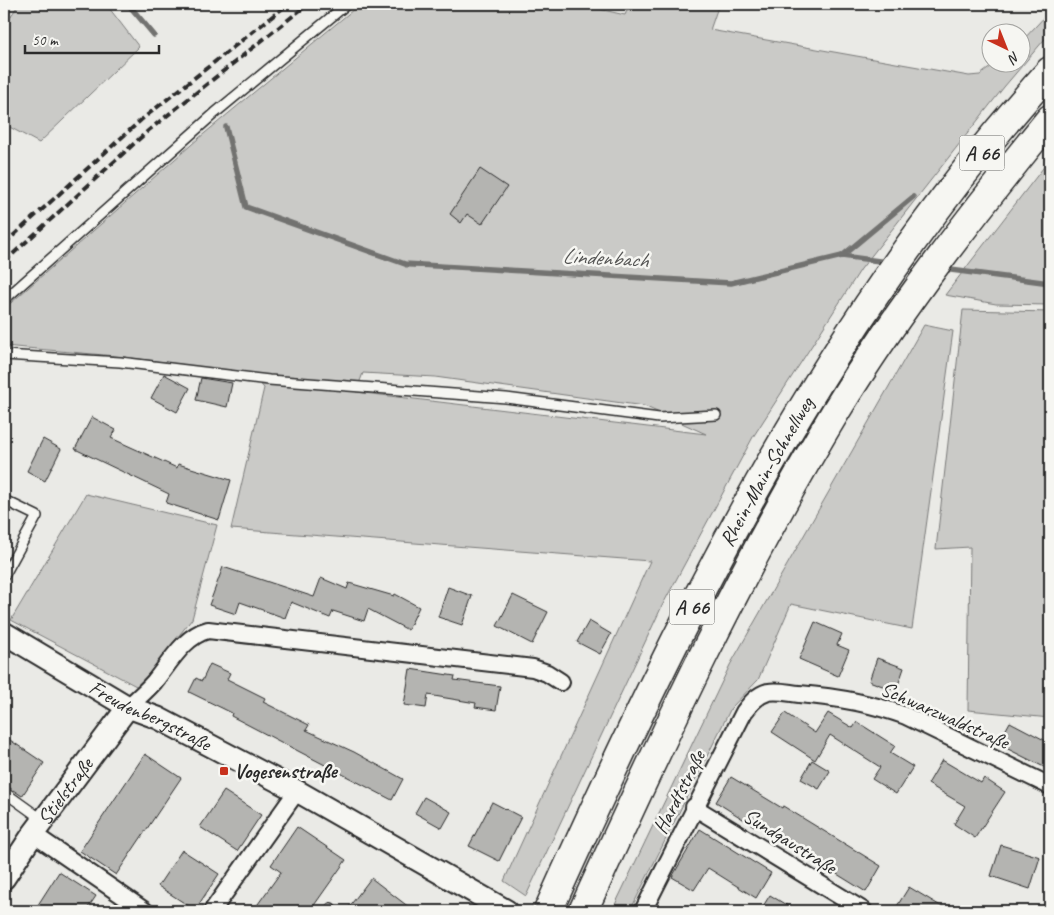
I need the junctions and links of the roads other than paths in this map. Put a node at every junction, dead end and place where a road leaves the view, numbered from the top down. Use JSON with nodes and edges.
{"nodes":[{"id":1,"x":347,"y":4,"type":"edge"},
{"id":2,"x":1050,"y":71,"type":"edge"},
{"id":3,"x":1050,"y":119,"type":"edge"},
{"id":4,"x":4,"y":300,"type":"edge"},
{"id":5,"x":4,"y":355,"type":"edge"},
{"id":6,"x":716,"y":415,"type":"dead end"},
{"id":7,"x":4,"y":500,"type":"edge"},
{"id":8,"x":4,"y":576,"type":"edge"},
{"id":9,"x":4,"y":633,"type":"edge"},
{"id":10,"x":561,"y":682,"type":"dead end"},
{"id":11,"x":759,"y":696,"type":"joint"},
{"id":12,"x":128,"y":707,"type":"junction"},
{"id":13,"x":1050,"y":786,"type":"edge"},
{"id":14,"x":297,"y":791,"type":"junction"},
{"id":15,"x":4,"y":792,"type":"edge"},
{"id":16,"x":694,"y":807,"type":"junction"},
{"id":17,"x":38,"y":827,"type":"junction"},
{"id":18,"x":4,"y":878,"type":"edge"},
{"id":19,"x":502,"y":908,"type":"edge"},
{"id":20,"x":145,"y":911,"type":"edge"},
{"id":21,"x":212,"y":911,"type":"edge"},
{"id":22,"x":548,"y":911,"type":"edge"},
{"id":23,"x":583,"y":911,"type":"edge"},
{"id":24,"x":643,"y":911,"type":"edge"},
{"id":25,"x":864,"y":911,"type":"edge"}],
"edges":[{"from":1,"to":4,"type":"lane"},
{"from":2,"to":22,"type":"highway","name":"Rhein-Main-Schnellweg","number":"A 66"},
{"from":3,"to":23,"type":"highway","name":"Rhein-Main-Schnellweg","number":"A 66"},
{"from":5,"to":6,"type":"lane"},
{"from":7,"to":8,"type":"lane"},
{"from":9,"to":12,"type":"street","name":"Freudenbergstraße"},
{"from":10,"to":12,"type":"street"},
{"from":11,"to":13,"type":"street","name":"Schwarzwaldstraße"},
{"from":11,"to":16,"type":"street","name":"Hardtstraße"},
{"from":12,"to":14,"type":"street","name":"Freudenbergstraße"},
{"from":12,"to":17,"type":"street","name":"Stielstraße"},
{"from":14,"to":19,"type":"street","name":"Freudenbergstraße"},
{"from":14,"to":21,"type":"street"},
{"from":15,"to":17,"type":"lane"},
{"from":16,"to":24,"type":"street","name":"Hardtstraße"},
{"from":16,"to":25,"type":"street","name":"Sundgaustraße"},
{"from":17,"to":18,"type":"street","name":"Stielstraße"},
{"from":17,"to":20,"type":"street"}]}
